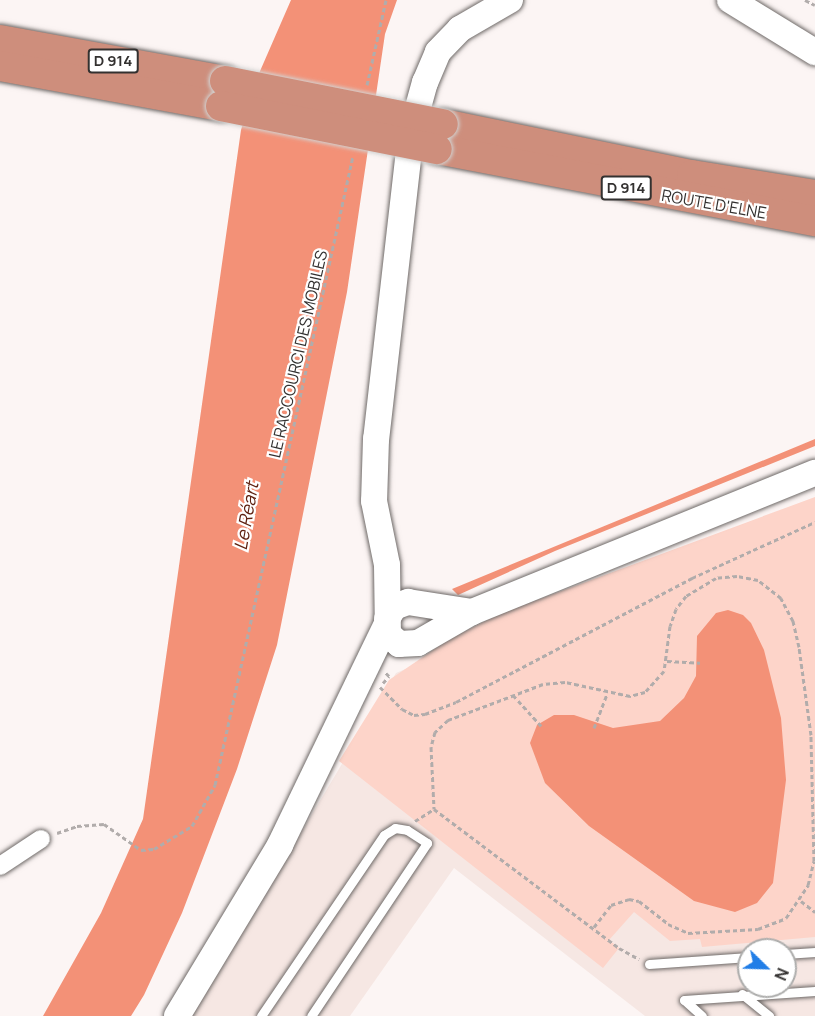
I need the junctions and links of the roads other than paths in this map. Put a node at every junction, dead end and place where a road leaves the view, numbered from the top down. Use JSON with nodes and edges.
{"nodes":[{"id":1,"x":510,"y":0,"type":"edge"},
{"id":2,"x":730,"y":0,"type":"edge"},
{"id":3,"x":0,"y":40,"type":"edge"},
{"id":4,"x":810,"y":50,"type":"edge"},
{"id":5,"x":0,"y":66,"type":"edge"},
{"id":6,"x":0,"y":75,"type":"edge"},
{"id":7,"x":86,"y":82,"type":"junction"},
{"id":8,"x":223,"y":94,"type":"junction"},
{"id":9,"x":444,"y":133,"type":"junction"},
{"id":10,"x":815,"y":183,"type":"edge"},
{"id":11,"x":815,"y":195,"type":"edge"},
{"id":12,"x":723,"y":205,"type":"junction"},
{"id":13,"x":815,"y":221,"type":"edge"},
{"id":14,"x":815,"y":227,"type":"edge"},
{"id":15,"x":815,"y":473,"type":"edge"},
{"id":16,"x":387,"y":565,"type":"junction"},
{"id":17,"x":419,"y":605,"type":"junction"},
{"id":18,"x":472,"y":612,"type":"junction"},
{"id":19,"x":386,"y":622,"type":"junction"},
{"id":20,"x":417,"y":641,"type":"junction"},
{"id":21,"x":338,"y":723,"type":"junction"},
{"id":22,"x":41,"y":839,"type":"road end"},
{"id":23,"x":0,"y":866,"type":"edge"},
{"id":24,"x":815,"y":952,"type":"edge"},
{"id":25,"x":797,"y":953,"type":"edge"},
{"id":26,"x":737,"y":958,"type":"edge"},
{"id":27,"x":648,"y":964,"type":"road end"},
{"id":28,"x":815,"y":991,"type":"edge"},
{"id":29,"x":797,"y":992,"type":"edge"},
{"id":30,"x":737,"y":995,"type":"edge"},
{"id":31,"x":747,"y":998,"type":"edge"},
{"id":32,"x":181,"y":1015,"type":"edge"},
{"id":33,"x":261,"y":1016,"type":"edge"},
{"id":34,"x":311,"y":1016,"type":"edge"},
{"id":35,"x":702,"y":1016,"type":"edge"},
{"id":36,"x":769,"y":1016,"type":"edge"}],
"edges":[{"from":1,"to":16,"type":"main road"},
{"from":2,"to":4,"type":"main road"},
{"from":3,"to":8,"type":"highway","number":"D 914"},
{"from":5,"to":7,"type":"highway","number":"D 914"},
{"from":6,"to":7,"type":"highway"},
{"from":7,"to":8,"type":"highway","number":"D 914"},
{"from":8,"to":9,"type":"highway","number":"D 914","bridge":true},
{"from":9,"to":10,"type":"highway"},
{"from":9,"to":11,"type":"highway","name":"ROUTE D'ELNE","number":"D 914"},
{"from":9,"to":12,"type":"highway","name":"ROUTE D'ELNE","number":"D 914"},
{"from":12,"to":13,"type":"highway","name":"ROUTE D'ELNE","number":"D 914"},
{"from":12,"to":14,"type":"highway"},
{"from":15,"to":18,"type":"main road"},
{"from":16,"to":17,"type":"main road"},
{"from":16,"to":19,"type":"main road"},
{"from":17,"to":18,"type":"main road"},
{"from":17,"to":19,"type":"main road"},
{"from":17,"to":20,"type":"main road"},
{"from":18,"to":20,"type":"main road"},
{"from":19,"to":20,"type":"main road"},
{"from":19,"to":21,"type":"main road"},
{"from":20,"to":21,"type":"main road"},
{"from":21,"to":32,"type":"main road"},
{"from":22,"to":23,"type":"street"},
{"from":24,"to":25,"type":"lane"},
{"from":26,"to":27,"type":"lane"},
{"from":28,"to":29,"type":"lane"},
{"from":30,"to":35,"type":"lane"},
{"from":31,"to":36,"type":"lane"},
{"from":33,"to":34,"type":"lane"}]}
